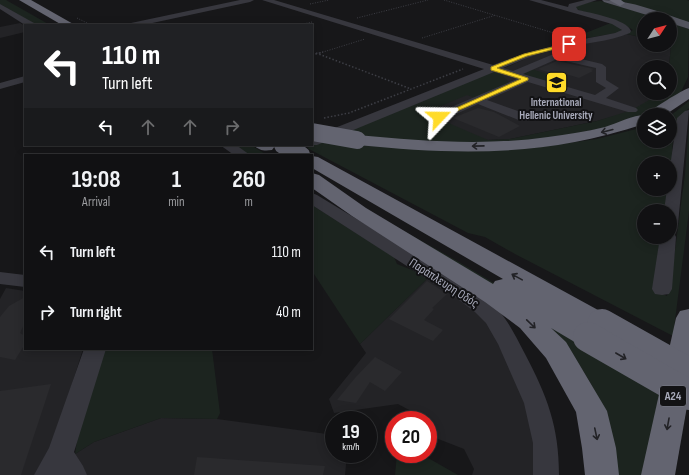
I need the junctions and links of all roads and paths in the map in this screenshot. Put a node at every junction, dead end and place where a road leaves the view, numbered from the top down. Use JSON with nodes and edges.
{"nodes":[{"id":1,"x":250,"y":0,"type":"edge"},
{"id":2,"x":266,"y":0,"type":"edge"},
{"id":3,"x":428,"y":0,"type":"edge"},
{"id":4,"x":444,"y":0,"type":"edge"},
{"id":5,"x":533,"y":0,"type":"edge"},
{"id":6,"x":581,"y":0,"type":"edge"},
{"id":7,"x":593,"y":0,"type":"edge"},
{"id":8,"x":600,"y":0,"type":"edge"},
{"id":9,"x":607,"y":0,"type":"edge"},
{"id":10,"x":617,"y":1,"type":"edge"},
{"id":11,"x":20,"y":2,"type":"edge"},
{"id":12,"x":524,"y":2,"type":"dead end"},
{"id":13,"x":0,"y":6,"type":"edge"},
{"id":14,"x":575,"y":11,"type":"junction"},
{"id":15,"x":644,"y":12,"type":"edge"},
{"id":16,"x":496,"y":15,"type":"junction"},
{"id":17,"x":609,"y":20,"type":"junction"},
{"id":18,"x":339,"y":22,"type":"junction"},
{"id":19,"x":677,"y":23,"type":"edge"},
{"id":20,"x":29,"y":24,"type":"edge"},
{"id":21,"x":53,"y":24,"type":"edge"},
{"id":22,"x":68,"y":24,"type":"edge"},
{"id":23,"x":136,"y":24,"type":"edge"},
{"id":24,"x":687,"y":26,"type":"edge"},
{"id":25,"x":379,"y":34,"type":"junction"},
{"id":26,"x":566,"y":39,"type":"dead end"},
{"id":27,"x":407,"y":43,"type":"junction"},
{"id":28,"x":316,"y":54,"type":"junction"},
{"id":29,"x":313,"y":55,"type":"edge"},
{"id":30,"x":477,"y":64,"type":"junction"},
{"id":31,"x":492,"y":68,"type":"junction"},
{"id":32,"x":513,"y":75,"type":"junction"},
{"id":33,"x":24,"y":79,"type":"edge"},
{"id":34,"x":526,"y":79,"type":"junction"},
{"id":35,"x":0,"y":86,"type":"edge"},
{"id":36,"x":411,"y":90,"type":"junction"},
{"id":37,"x":689,"y":92,"type":"edge"},
{"id":38,"x":477,"y":100,"type":"junction"},
{"id":39,"x":596,"y":100,"type":"junction"},
{"id":40,"x":666,"y":108,"type":"edge"},
{"id":41,"x":689,"y":114,"type":"edge"},
{"id":42,"x":637,"y":115,"type":"edge"},
{"id":43,"x":637,"y":116,"type":"edge"},
{"id":44,"x":439,"y":117,"type":"dead end"},
{"id":45,"x":524,"y":118,"type":"dead end"},
{"id":46,"x":315,"y":125,"type":"edge"},
{"id":47,"x":313,"y":142,"type":"edge"},
{"id":48,"x":228,"y":146,"type":"edge"},
{"id":49,"x":285,"y":146,"type":"edge"},
{"id":50,"x":298,"y":146,"type":"edge"},
{"id":51,"x":272,"y":150,"type":"edge"},
{"id":52,"x":241,"y":154,"type":"edge"},
{"id":53,"x":299,"y":154,"type":"edge"},
{"id":54,"x":313,"y":162,"type":"edge"},
{"id":55,"x":313,"y":174,"type":"edge"},
{"id":56,"x":313,"y":180,"type":"edge"},
{"id":57,"x":313,"y":199,"type":"edge"},
{"id":58,"x":672,"y":204,"type":"edge"},
{"id":59,"x":667,"y":244,"type":"edge"},
{"id":60,"x":0,"y":278,"type":"edge"},
{"id":61,"x":24,"y":281,"type":"edge"},
{"id":62,"x":662,"y":289,"type":"dead end"},
{"id":63,"x":689,"y":318,"type":"edge"},
{"id":64,"x":594,"y":330,"type":"junction"},
{"id":65,"x":95,"y":350,"type":"edge"},
{"id":66,"x":689,"y":373,"type":"edge"},
{"id":67,"x":689,"y":395,"type":"edge"},
{"id":68,"x":61,"y":468,"type":"edge"},
{"id":69,"x":546,"y":475,"type":"edge"},
{"id":70,"x":602,"y":475,"type":"edge"},
{"id":71,"x":658,"y":475,"type":"edge"}],
"edges":[{"from":1,"to":23,"type":"street"},
{"from":2,"to":18,"type":"street"},
{"from":3,"to":18,"type":"path"},
{"from":4,"to":16,"type":"path"},
{"from":5,"to":14,"type":"street"},
{"from":6,"to":14,"type":"street"},
{"from":7,"to":14,"type":"street"},
{"from":8,"to":15,"type":"main road"},
{"from":9,"to":10,"type":"main road"},
{"from":10,"to":24,"type":"main road"},
{"from":11,"to":21,"type":"highway"},
{"from":11,"to":22,"type":"highway"},
{"from":12,"to":17,"type":"street"},
{"from":13,"to":20,"type":"street"},
{"from":14,"to":17,"type":"street"},
{"from":16,"to":26,"type":"path"},
{"from":16,"to":27,"type":"path"},
{"from":17,"to":31,"type":"street"},
{"from":18,"to":25,"type":"street"},
{"from":19,"to":24,"type":"main road"},
{"from":25,"to":27,"type":"street"},
{"from":25,"to":28,"type":"path"},
{"from":27,"to":30,"type":"street"},
{"from":28,"to":29,"type":"path"},
{"from":28,"to":36,"type":"path"},
{"from":30,"to":31,"type":"street"},
{"from":30,"to":36,"type":"path"},
{"from":31,"to":32,"type":"street"},
{"from":31,"to":47,"type":"street"},
{"from":32,"to":34,"type":"street"},
{"from":32,"to":39,"type":"street"},
{"from":33,"to":35,"type":"street"},
{"from":34,"to":38,"type":"street"},
{"from":34,"to":39,"type":"street"},
{"from":36,"to":46,"type":"path"},
{"from":37,"to":40,"type":"highway"},
{"from":38,"to":44,"type":"street"},
{"from":38,"to":45,"type":"street"},
{"from":39,"to":42,"type":"street"},
{"from":41,"to":58,"type":"street"},
{"from":43,"to":46,"type":"highway","one_way":true,"bridge":true},
{"from":48,"to":52,"type":"street"},
{"from":49,"to":53,"type":"highway","bridge":true},
{"from":50,"to":51,"type":"street"},
{"from":64,"to":54,"type":"highway","one_way":true},
{"from":55,"to":64,"type":"highway"},
{"from":56,"to":70,"type":"highway","one_way":true},
{"from":57,"to":69,"type":"street","name":"Παράπλευρη Οδός"},
{"from":59,"to":62,"type":"street"},
{"from":60,"to":61,"type":"street"},
{"from":63,"to":71,"type":"highway","number":"Α24","one_way":true},
{"from":64,"to":66,"type":"highway","bridge":true},
{"from":64,"to":67,"type":"highway","one_way":true,"bridge":true},
{"from":65,"to":68,"type":"street"}]}
